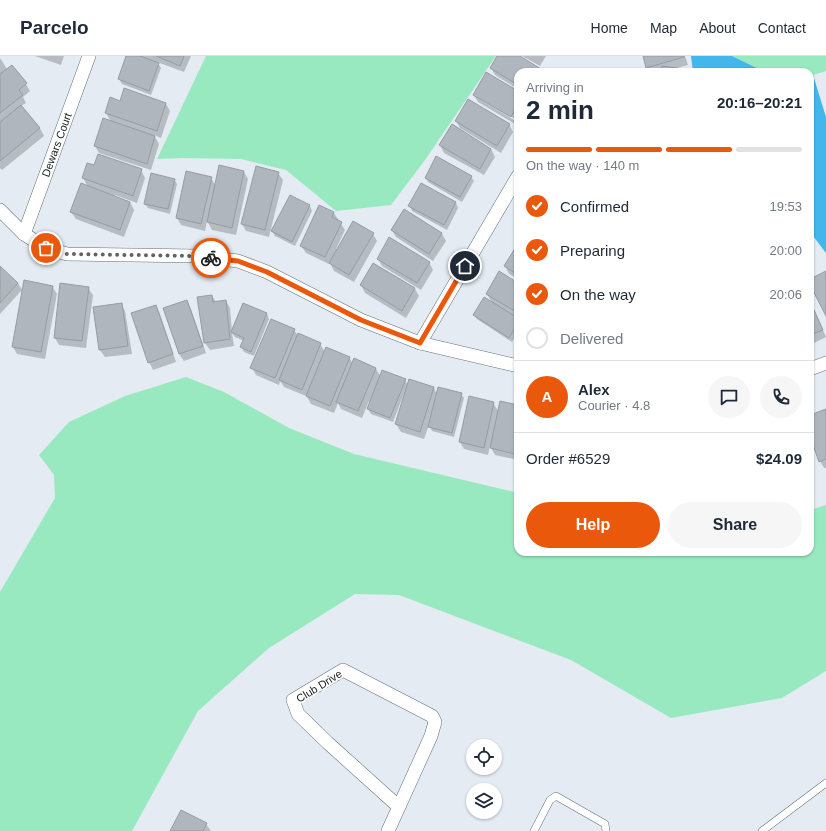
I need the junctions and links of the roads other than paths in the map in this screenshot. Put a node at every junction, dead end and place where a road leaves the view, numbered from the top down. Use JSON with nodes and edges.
{"nodes":[{"id":1,"x":89,"y":56,"type":"edge"},
{"id":2,"x":514,"y":183,"type":"edge"},
{"id":3,"x":0,"y":210,"type":"edge"},
{"id":4,"x":24,"y":234,"type":"junction"},
{"id":5,"x":420,"y":343,"type":"junction"},
{"id":6,"x":826,"y":363,"type":"edge"},
{"id":7,"x":514,"y":365,"type":"edge"},
{"id":8,"x":814,"y":368,"type":"edge"},
{"id":9,"x":826,"y":783,"type":"edge"},
{"id":10,"x":399,"y":806,"type":"junction"},
{"id":11,"x":388,"y":831,"type":"edge"},
{"id":12,"x":534,"y":831,"type":"edge"},
{"id":13,"x":606,"y":831,"type":"edge"},
{"id":14,"x":762,"y":831,"type":"edge"}],
"edges":[{"from":1,"to":4,"type":"street","name":"Dewars Court"},
{"from":2,"to":5,"type":"street"},
{"from":3,"to":4,"type":"street"},
{"from":4,"to":5,"type":"street"},
{"from":5,"to":7,"type":"street"},
{"from":6,"to":8,"type":"street"},
{"from":9,"to":14,"type":"lane"},
{"from":10,"to":10,"type":"street","name":"Club Drive"},
{"from":10,"to":11,"type":"street","name":"Club Drive"},
{"from":12,"to":13,"type":"lane"}]}
